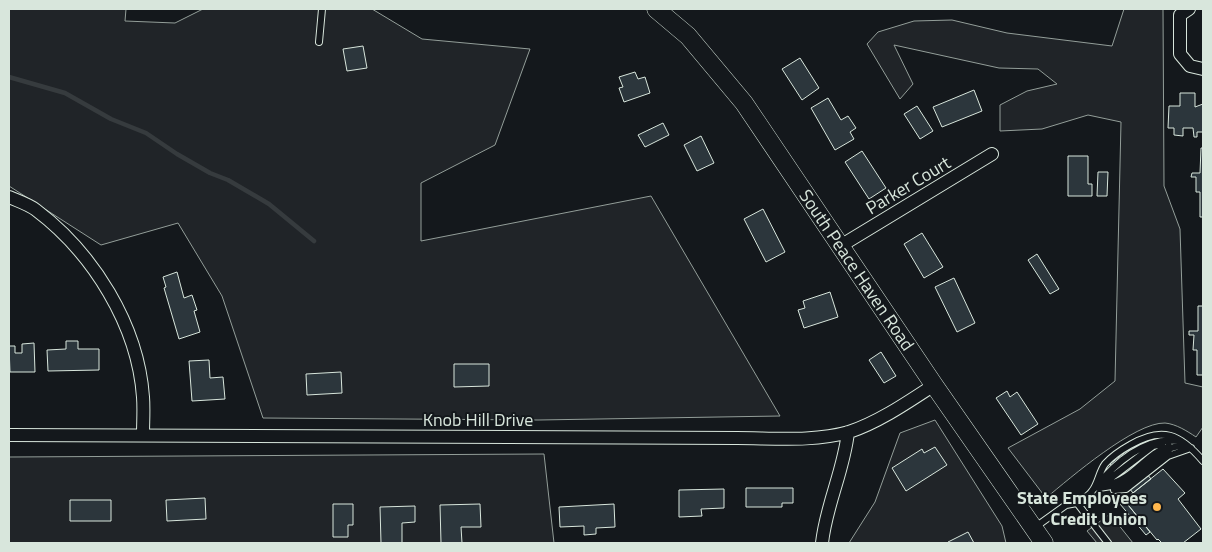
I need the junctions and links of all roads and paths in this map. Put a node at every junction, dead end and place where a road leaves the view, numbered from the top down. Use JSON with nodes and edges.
{"nodes":[{"id":1,"x":322,"y":9,"type":"edge"},
{"id":2,"x":656,"y":9,"type":"edge"},
{"id":3,"x":1189,"y":9,"type":"edge"},
{"id":4,"x":320,"y":42,"type":"dead end"},
{"id":5,"x":1203,"y":69,"type":"edge"},
{"id":6,"x":992,"y":154,"type":"dead end"},
{"id":7,"x":9,"y":197,"type":"edge"},
{"id":8,"x":842,"y":245,"type":"junction"},
{"id":9,"x":934,"y":385,"type":"junction"},
{"id":10,"x":848,"y":432,"type":"junction"},
{"id":11,"x":9,"y":435,"type":"edge"},
{"id":12,"x":143,"y":435,"type":"junction"},
{"id":13,"x":1192,"y":448,"type":"junction"},
{"id":14,"x":1203,"y":461,"type":"edge"},
{"id":15,"x":1096,"y":489,"type":"junction"},
{"id":16,"x":1077,"y":503,"type":"junction"},
{"id":17,"x":1038,"y":536,"type":"edge"},
{"id":18,"x":822,"y":543,"type":"edge"},
{"id":19,"x":1108,"y":543,"type":"edge"}],
"edges":[{"from":1,"to":4,"type":"lane"},
{"from":2,"to":8,"type":"main road","name":"South Peace Haven Road"},
{"from":3,"to":5,"type":"street"},
{"from":6,"to":8,"type":"street","name":"Parker Court"},
{"from":7,"to":12,"type":"street"},
{"from":8,"to":9,"type":"main road","name":"South Peace Haven Road"},
{"from":9,"to":10,"type":"street","name":"Knob Hill Drive"},
{"from":9,"to":17,"type":"main road","name":"South Peace Haven Road"},
{"from":10,"to":12,"type":"street","name":"Knob Hill Drive"},
{"from":10,"to":18,"type":"street"},
{"from":11,"to":12,"type":"street","name":"Knob Hill Drive"},
{"from":13,"to":14,"type":"lane"},
{"from":13,"to":15,"type":"lane"},
{"from":13,"to":15,"type":"lane"},
{"from":13,"to":15,"type":"lane"},
{"from":13,"to":15,"type":"lane"},
{"from":15,"to":16,"type":"lane"},
{"from":16,"to":17,"type":"lane"},
{"from":16,"to":19,"type":"lane"}]}
